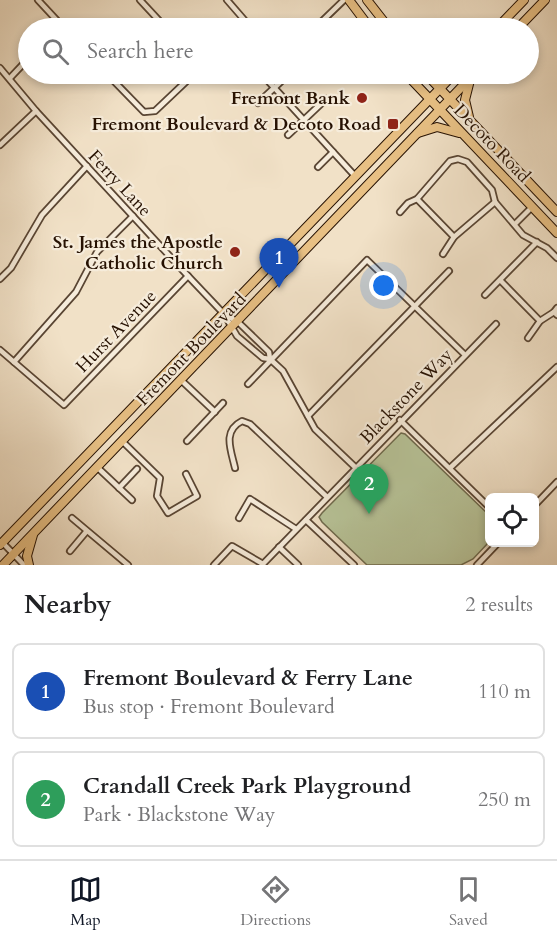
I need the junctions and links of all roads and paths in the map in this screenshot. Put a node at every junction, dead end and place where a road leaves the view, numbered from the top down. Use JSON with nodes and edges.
{"nodes":[{"id":1,"x":38,"y":0,"type":"edge"},
{"id":2,"x":140,"y":0,"type":"edge"},
{"id":3,"x":227,"y":0,"type":"edge"},
{"id":4,"x":344,"y":0,"type":"edge"},
{"id":5,"x":349,"y":0,"type":"edge"},
{"id":6,"x":367,"y":0,"type":"edge"},
{"id":7,"x":524,"y":0,"type":"edge"},
{"id":8,"x":546,"y":0,"type":"edge"},
{"id":9,"x":53,"y":18,"type":"edge"},
{"id":10,"x":157,"y":18,"type":"edge"},
{"id":11,"x":240,"y":18,"type":"edge"},
{"id":12,"x":325,"y":18,"type":"edge"},
{"id":13,"x":362,"y":18,"type":"edge"},
{"id":14,"x":381,"y":18,"type":"edge"},
{"id":15,"x":507,"y":18,"type":"edge"},
{"id":16,"x":528,"y":18,"type":"edge"},
{"id":17,"x":0,"y":68,"type":"edge"},
{"id":18,"x":18,"y":69,"type":"edge"},
{"id":19,"x":10,"y":78,"type":"junction"},
{"id":20,"x":117,"y":84,"type":"edge"},
{"id":21,"x":183,"y":84,"type":"edge"},
{"id":22,"x":271,"y":84,"type":"edge"},
{"id":23,"x":278,"y":84,"type":"edge"},
{"id":24,"x":415,"y":84,"type":"edge"},
{"id":25,"x":435,"y":84,"type":"edge"},
{"id":26,"x":444,"y":84,"type":"edge"},
{"id":27,"x":464,"y":84,"type":"edge"},
{"id":28,"x":470,"y":84,"type":"edge"},
{"id":29,"x":274,"y":87,"type":"junction"},
{"id":30,"x":439,"y":89,"type":"junction"},
{"id":31,"x":326,"y":99,"type":"dead end"},
{"id":32,"x":429,"y":99,"type":"junction"},
{"id":33,"x":449,"y":99,"type":"junction"},
{"id":34,"x":258,"y":103,"type":"dead end"},
{"id":35,"x":439,"y":110,"type":"junction"},
{"id":36,"x":36,"y":111,"type":"junction"},
{"id":37,"x":304,"y":119,"type":"junction"},
{"id":38,"x":470,"y":121,"type":"junction"},
{"id":39,"x":417,"y":133,"type":"junction"},
{"id":40,"x":462,"y":134,"type":"junction"},
{"id":41,"x":288,"y":135,"type":"dead end"},
{"id":42,"x":0,"y":145,"type":"edge"},
{"id":43,"x":333,"y":152,"type":"junction"},
{"id":44,"x":87,"y":166,"type":"junction"},
{"id":45,"x":318,"y":167,"type":"dead end"},
{"id":46,"x":355,"y":176,"type":"junction"},
{"id":47,"x":417,"y":199,"type":"junction"},
{"id":48,"x":495,"y":202,"type":"junction"},
{"id":49,"x":532,"y":207,"type":"junction"},
{"id":50,"x":399,"y":212,"type":"dead end"},
{"id":51,"x":557,"y":212,"type":"edge"},
{"id":52,"x":132,"y":216,"type":"junction"},
{"id":53,"x":515,"y":224,"type":"junction"},
{"id":54,"x":557,"y":233,"type":"edge"},
{"id":55,"x":454,"y":237,"type":"junction"},
{"id":56,"x":537,"y":242,"type":"junction"},
{"id":57,"x":443,"y":254,"type":"dead end"},
{"id":58,"x":557,"y":258,"type":"edge"},
{"id":59,"x":449,"y":271,"type":"dead end"},
{"id":60,"x":188,"y":276,"type":"junction"},
{"id":61,"x":0,"y":279,"type":"edge"},
{"id":62,"x":501,"y":281,"type":"junction"},
{"id":63,"x":484,"y":295,"type":"dead end"},
{"id":64,"x":415,"y":305,"type":"junction"},
{"id":65,"x":556,"y":312,"type":"edge"},
{"id":66,"x":224,"y":314,"type":"junction"},
{"id":67,"x":540,"y":321,"type":"junction"},
{"id":68,"x":238,"y":322,"type":"junction"},
{"id":69,"x":496,"y":324,"type":"dead end"},
{"id":70,"x":231,"y":330,"type":"junction"},
{"id":71,"x":528,"y":338,"type":"dead end"},
{"id":72,"x":0,"y":350,"type":"edge"},
{"id":73,"x":464,"y":354,"type":"junction"},
{"id":74,"x":270,"y":359,"type":"junction"},
{"id":75,"x":14,"y":362,"type":"junction"},
{"id":76,"x":557,"y":367,"type":"edge"},
{"id":77,"x":182,"y":381,"type":"junction"},
{"id":78,"x":248,"y":384,"type":"dead end"},
{"id":79,"x":223,"y":403,"type":"dead end"},
{"id":80,"x":215,"y":412,"type":"junction"},
{"id":81,"x":308,"y":416,"type":"junction"},
{"id":82,"x":400,"y":420,"type":"junction"},
{"id":83,"x":187,"y":441,"type":"dead end"},
{"id":84,"x":123,"y":442,"type":"junction"},
{"id":85,"x":98,"y":468,"type":"junction"},
{"id":86,"x":235,"y":468,"type":"dead end"},
{"id":87,"x":356,"y":468,"type":"junction"},
{"id":88,"x":450,"y":468,"type":"junction"},
{"id":89,"x":137,"y":470,"type":"dead end"},
{"id":90,"x":186,"y":474,"type":"dead end"},
{"id":91,"x":557,"y":482,"type":"edge"},
{"id":92,"x":119,"y":488,"type":"junction"},
{"id":93,"x":327,"y":497,"type":"junction"},
{"id":94,"x":132,"y":500,"type":"dead end"},
{"id":95,"x":539,"y":501,"type":"edge"},
{"id":96,"x":485,"y":504,"type":"edge"},
{"id":97,"x":72,"y":518,"type":"dead end"},
{"id":98,"x":239,"y":518,"type":"dead end"},
{"id":99,"x":306,"y":520,"type":"junction"},
{"id":100,"x":296,"y":530,"type":"junction"},
{"id":101,"x":86,"y":532,"type":"junction"},
{"id":102,"x":34,"y":533,"type":"junction"},
{"id":103,"x":1,"y":542,"type":"edge"},
{"id":104,"x":279,"y":547,"type":"junction"},
{"id":105,"x":495,"y":547,"type":"edge"},
{"id":106,"x":70,"y":551,"type":"dead end"},
{"id":107,"x":13,"y":554,"type":"junction"},
{"id":108,"x":3,"y":565,"type":"edge"},
{"id":109,"x":24,"y":565,"type":"edge"},
{"id":110,"x":29,"y":565,"type":"edge"},
{"id":111,"x":128,"y":565,"type":"edge"},
{"id":112,"x":214,"y":565,"type":"edge"},
{"id":113,"x":262,"y":565,"type":"edge"},
{"id":114,"x":298,"y":565,"type":"edge"},
{"id":115,"x":354,"y":565,"type":"edge"},
{"id":116,"x":477,"y":565,"type":"edge"}],
"edges":[{"from":1,"to":9,"type":"street"},
{"from":2,"to":10,"type":"street"},
{"from":3,"to":11,"type":"street"},
{"from":4,"to":12,"type":"street"},
{"from":5,"to":13,"type":"main road"},
{"from":6,"to":14,"type":"main road"},
{"from":7,"to":15,"type":"main road"},
{"from":8,"to":16,"type":"main road"},
{"from":17,"to":19,"type":"street","name":"Ferry Lane"},
{"from":18,"to":19,"type":"street"},
{"from":19,"to":36,"type":"street","name":"Ferry Lane"},
{"from":20,"to":21,"type":"street"},
{"from":22,"to":29,"type":"street"},
{"from":23,"to":29,"type":"street"},
{"from":24,"to":32,"type":"main road","name":"Decoto Road"},
{"from":25,"to":30,"type":"main road","name":"Decoto Road"},
{"from":26,"to":30,"type":"main road","name":"Fremont Boulevard"},
{"from":27,"to":33,"type":"main road","name":"Fremont Boulevard"},
{"from":28,"to":38,"type":"main road"},
{"from":29,"to":34,"type":"street"},
{"from":29,"to":37,"type":"street"},
{"from":30,"to":32,"type":"main road","name":"Fremont Boulevard"},
{"from":30,"to":33,"type":"main road","name":"Decoto Road"},
{"from":31,"to":37,"type":"street"},
{"from":32,"to":35,"type":"main road","name":"Decoto Road"},
{"from":32,"to":46,"type":"main road","name":"Fremont Boulevard"},
{"from":33,"to":35,"type":"main road","name":"Fremont Boulevard"},
{"from":33,"to":38,"type":"main road","name":"Decoto Road"},
{"from":35,"to":39,"type":"main road","name":"Fremont Boulevard"},
{"from":35,"to":40,"type":"main road","name":"Decoto Road"},
{"from":36,"to":42,"type":"street"},
{"from":36,"to":44,"type":"street","name":"Ferry Lane"},
{"from":37,"to":41,"type":"street"},
{"from":37,"to":43,"type":"street"},
{"from":38,"to":51,"type":"main road","name":"Decoto Road"},
{"from":39,"to":40,"type":"main road"},
{"from":39,"to":68,"type":"main road","name":"Fremont Boulevard"},
{"from":40,"to":49,"type":"main road","name":"Decoto Road"},
{"from":43,"to":45,"type":"street"},
{"from":43,"to":46,"type":"street"},
{"from":44,"to":52,"type":"street","name":"Ferry Lane"},
{"from":44,"to":61,"type":"street"},
{"from":46,"to":66,"type":"main road","name":"Fremont Boulevard"},
{"from":47,"to":48,"type":"street"},
{"from":47,"to":50,"type":"street"},
{"from":47,"to":55,"type":"street"},
{"from":48,"to":53,"type":"street"},
{"from":48,"to":55,"type":"street"},
{"from":49,"to":53,"type":"street"},
{"from":49,"to":54,"type":"main road","name":"Decoto Road"},
{"from":52,"to":60,"type":"street","name":"Ferry Lane"},
{"from":52,"to":75,"type":"street"},
{"from":53,"to":56,"type":"street"},
{"from":55,"to":57,"type":"street"},
{"from":56,"to":58,"type":"street"},
{"from":56,"to":62,"type":"street"},
{"from":59,"to":64,"type":"street"},
{"from":60,"to":66,"type":"street","name":"Ferry Lane"},
{"from":60,"to":75,"type":"street","name":"Hurst Avenue"},
{"from":62,"to":63,"type":"street"},
{"from":62,"to":67,"type":"street"},
{"from":64,"to":73,"type":"street"},
{"from":64,"to":74,"type":"street"},
{"from":64,"to":81,"type":"street"},
{"from":65,"to":67,"type":"street"},
{"from":66,"to":68,"type":"street","name":"Ferry Lane"},
{"from":66,"to":70,"type":"street","name":"Ferry Lane"},
{"from":66,"to":103,"type":"main road","name":"Fremont Boulevard"},
{"from":67,"to":71,"type":"street"},
{"from":68,"to":70,"type":"main road","name":"Fremont Boulevard"},
{"from":68,"to":74,"type":"street","name":"Ferry Lane"},
{"from":69,"to":73,"type":"street","name":"Blackstone Way"},
{"from":70,"to":74,"type":"street","name":"Ferry Lane"},
{"from":70,"to":77,"type":"main road","name":"Fremont Boulevard"},
{"from":72,"to":75,"type":"street"},
{"from":73,"to":82,"type":"street","name":"Blackstone Way"},
{"from":74,"to":78,"type":"street"},
{"from":74,"to":81,"type":"street","name":"Ferry Lane"},
{"from":76,"to":88,"type":"street"},
{"from":77,"to":80,"type":"street"},
{"from":77,"to":84,"type":"main road","name":"Fremont Boulevard"},
{"from":79,"to":80,"type":"street"},
{"from":80,"to":83,"type":"street"},
{"from":81,"to":87,"type":"street","name":"Ferry Lane"},
{"from":82,"to":87,"type":"street","name":"Blackstone Way"},
{"from":82,"to":88,"type":"street"},
{"from":84,"to":85,"type":"main road","name":"Fremont Boulevard"},
{"from":84,"to":90,"type":"street"},
{"from":85,"to":92,"type":"street"},
{"from":85,"to":102,"type":"main road","name":"Fremont Boulevard"},
{"from":86,"to":93,"type":"street"},
{"from":87,"to":93,"type":"street","name":"Blackstone Way"},
{"from":88,"to":96,"type":"street"},
{"from":89,"to":92,"type":"street"},
{"from":91,"to":95,"type":"street"},
{"from":92,"to":94,"type":"street"},
{"from":93,"to":99,"type":"street","name":"Blackstone Way"},
{"from":97,"to":101,"type":"street"},
{"from":98,"to":100,"type":"street"},
{"from":99,"to":100,"type":"street","name":"Blackstone Way"},
{"from":99,"to":115,"type":"street"},
{"from":100,"to":104,"type":"street","name":"Blackstone Way"},
{"from":101,"to":106,"type":"street"},
{"from":101,"to":111,"type":"street"},
{"from":102,"to":107,"type":"main road","name":"Fremont Boulevard"},
{"from":102,"to":110,"type":"main road"},
{"from":103,"to":107,"type":"street"},
{"from":104,"to":113,"type":"street","name":"Blackstone Way"},
{"from":104,"to":114,"type":"street"},
{"from":105,"to":116,"type":"street"},
{"from":107,"to":108,"type":"main road","name":"Fremont Boulevard"},
{"from":107,"to":109,"type":"street"},
{"from":112,"to":113,"type":"street"}]}
